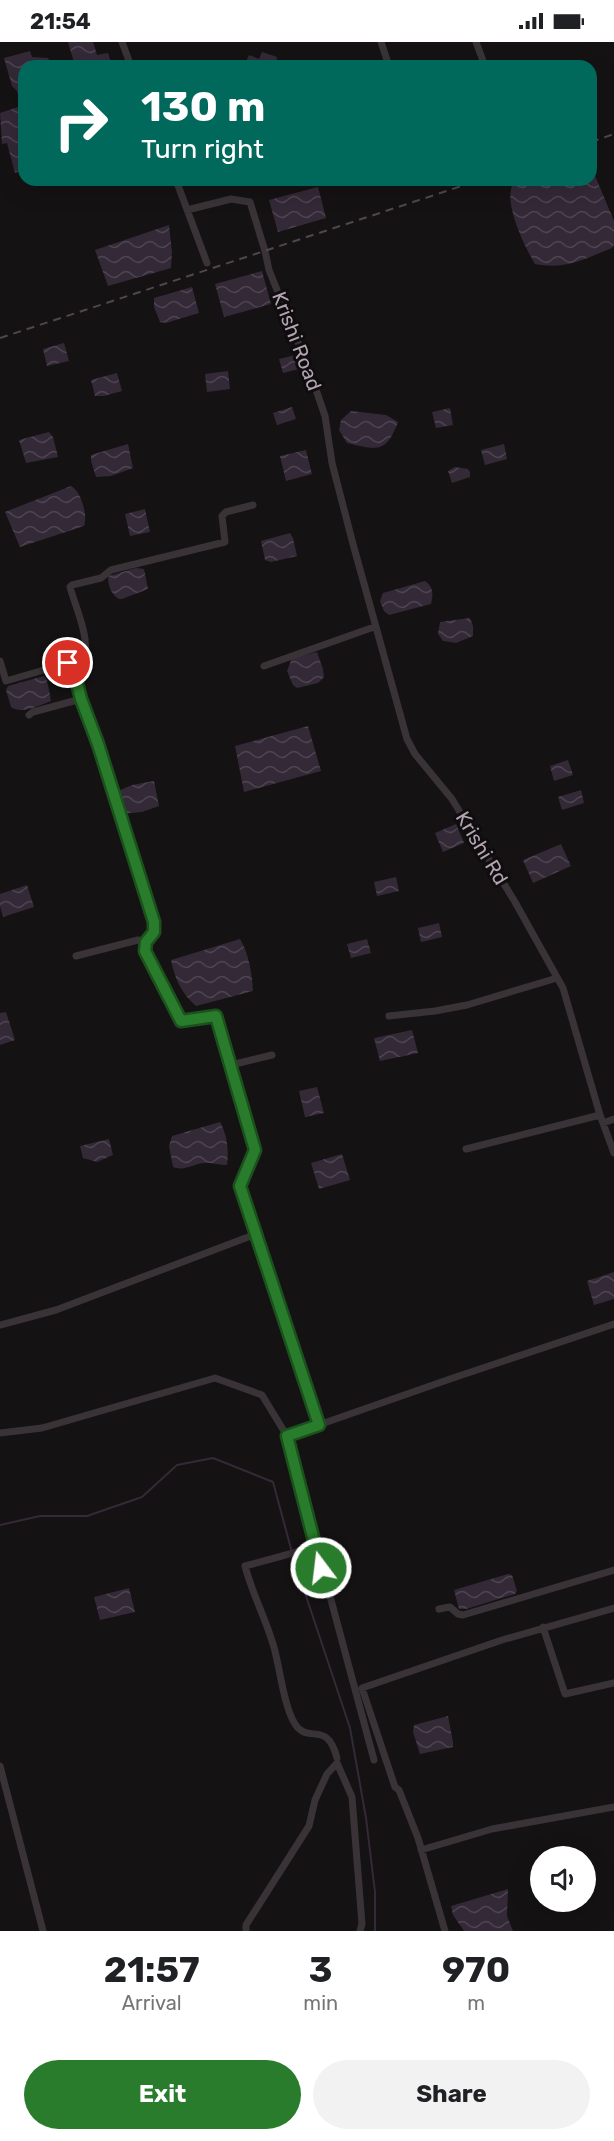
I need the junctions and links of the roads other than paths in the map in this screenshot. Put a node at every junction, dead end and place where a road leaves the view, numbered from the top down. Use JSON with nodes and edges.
{"nodes":[{"id":1,"x":122,"y":42,"type":"edge"},
{"id":2,"x":381,"y":42,"type":"edge"},
{"id":3,"x":476,"y":42,"type":"edge"},
{"id":4,"x":128,"y":60,"type":"edge"},
{"id":5,"x":387,"y":60,"type":"edge"},
{"id":6,"x":482,"y":60,"type":"edge"},
{"id":7,"x":178,"y":186,"type":"edge"},
{"id":8,"x":187,"y":210,"type":"junction"},
{"id":9,"x":207,"y":263,"type":"dead end"},
{"id":10,"x":253,"y":505,"type":"dead end"},
{"id":11,"x":352,"y":544,"type":"joint"},
{"id":12,"x":374,"y":627,"type":"junction"},
{"id":13,"x":0,"y":661,"type":"edge"},
{"id":14,"x":72,"y":665,"type":"junction"},
{"id":15,"x":264,"y":666,"type":"dead end"},
{"id":16,"x":81,"y":699,"type":"junction"},
{"id":17,"x":29,"y":715,"type":"dead end"},
{"id":18,"x":146,"y":942,"type":"junction"},
{"id":19,"x":76,"y":956,"type":"dead end"},
{"id":20,"x":557,"y":978,"type":"junction"},
{"id":21,"x":389,"y":1016,"type":"dead end"},
{"id":22,"x":272,"y":1054,"type":"dead end"},
{"id":23,"x":231,"y":1067,"type":"junction"},
{"id":24,"x":601,"y":1119,"type":"junction"},
{"id":25,"x":614,"y":1119,"type":"edge"},
{"id":26,"x":466,"y":1149,"type":"dead end"},
{"id":27,"x":614,"y":1153,"type":"edge"},
{"id":28,"x":256,"y":1234,"type":"junction"},
{"id":29,"x":614,"y":1324,"type":"edge"},
{"id":30,"x":0,"y":1325,"type":"edge"},
{"id":31,"x":319,"y":1425,"type":"junction"},
{"id":32,"x":0,"y":1433,"type":"edge"},
{"id":33,"x":287,"y":1436,"type":"junction"},
{"id":34,"x":315,"y":1547,"type":"junction"},
{"id":35,"x":614,"y":1570,"type":"edge"},
{"id":36,"x":614,"y":1608,"type":"edge"},
{"id":37,"x":439,"y":1609,"type":"dead end"},
{"id":38,"x":543,"y":1627,"type":"junction"},
{"id":39,"x":614,"y":1683,"type":"edge"},
{"id":40,"x":337,"y":1758,"type":"dead end"},
{"id":41,"x":374,"y":1760,"type":"dead end"},
{"id":42,"x":0,"y":1766,"type":"edge"},
{"id":43,"x":614,"y":1807,"type":"edge"},
{"id":44,"x":421,"y":1850,"type":"junction"},
{"id":45,"x":43,"y":1931,"type":"edge"},
{"id":46,"x":246,"y":1931,"type":"edge"},
{"id":47,"x":360,"y":1931,"type":"edge"},
{"id":48,"x":444,"y":1931,"type":"edge"}],
"edges":[{"from":1,"to":4,"type":"street"},
{"from":2,"to":5,"type":"street"},
{"from":3,"to":6,"type":"street"},
{"from":7,"to":8,"type":"street"},
{"from":8,"to":9,"type":"street"},
{"from":8,"to":11,"type":"street","name":"Krishi Road"},
{"from":10,"to":14,"type":"street"},
{"from":11,"to":12,"type":"street","name":"Krishi Rd"},
{"from":12,"to":15,"type":"street"},
{"from":12,"to":20,"type":"street","name":"Krishi Rd"},
{"from":13,"to":14,"type":"street"},
{"from":14,"to":16,"type":"street"},
{"from":16,"to":17,"type":"street"},
{"from":16,"to":18,"type":"street"},
{"from":18,"to":19,"type":"street"},
{"from":18,"to":23,"type":"street"},
{"from":20,"to":21,"type":"street"},
{"from":20,"to":24,"type":"street","name":"Krishi Rd"},
{"from":22,"to":23,"type":"street"},
{"from":23,"to":28,"type":"street"},
{"from":24,"to":25,"type":"street"},
{"from":24,"to":26,"type":"street"},
{"from":24,"to":27,"type":"street","name":"Krishi Rd"},
{"from":28,"to":30,"type":"street"},
{"from":28,"to":31,"type":"street"},
{"from":29,"to":31,"type":"street"},
{"from":31,"to":33,"type":"street"},
{"from":32,"to":33,"type":"street"},
{"from":33,"to":34,"type":"street"},
{"from":34,"to":40,"type":"street"},
{"from":34,"to":41,"type":"street"},
{"from":35,"to":37,"type":"street"},
{"from":36,"to":38,"type":"street"},
{"from":38,"to":39,"type":"street"},
{"from":38,"to":44,"type":"street"},
{"from":42,"to":45,"type":"street"},
{"from":43,"to":44,"type":"street"},
{"from":44,"to":48,"type":"street"},
{"from":46,"to":47,"type":"street"}]}
